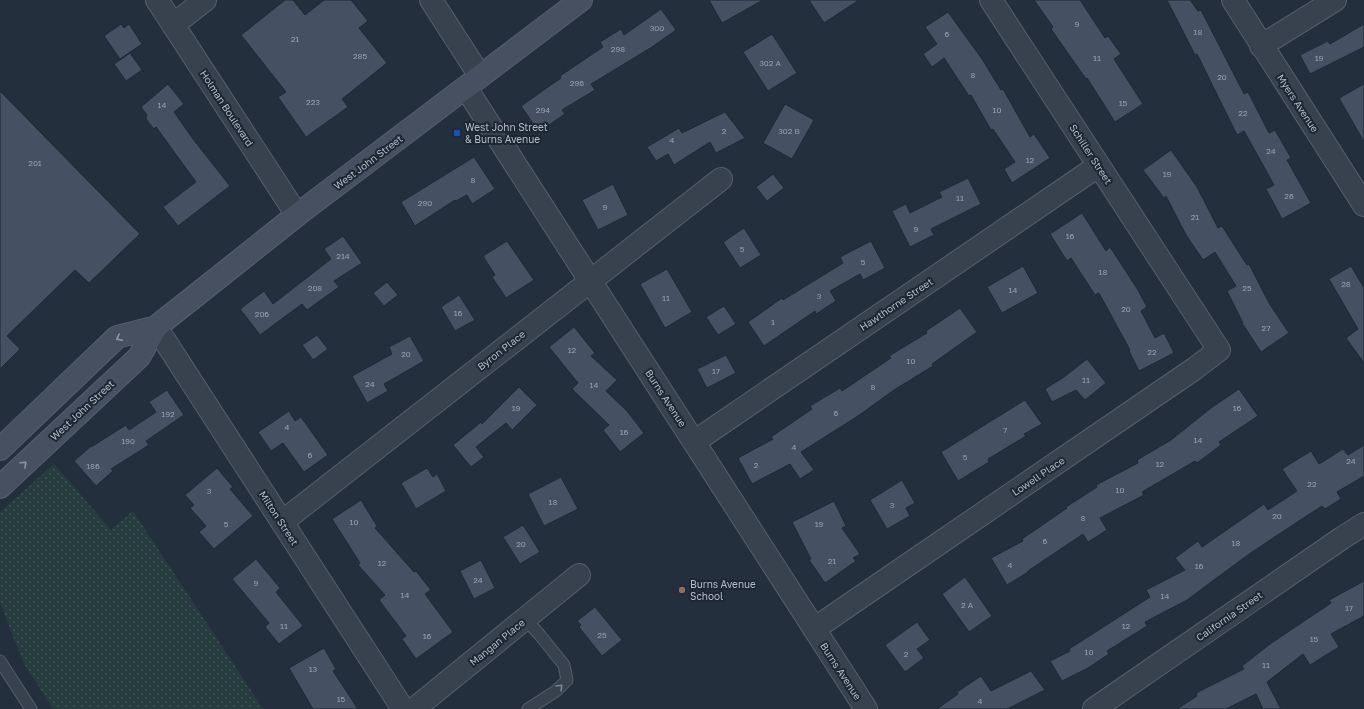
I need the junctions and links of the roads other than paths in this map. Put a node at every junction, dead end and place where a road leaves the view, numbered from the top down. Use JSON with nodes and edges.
{"nodes":[{"id":1,"x":157,"y":0,"type":"edge"},
{"id":2,"x":205,"y":0,"type":"edge"},
{"id":3,"x":431,"y":0,"type":"edge"},
{"id":4,"x":581,"y":0,"type":"edge"},
{"id":5,"x":991,"y":0,"type":"edge"},
{"id":6,"x":1233,"y":0,"type":"edge"},
{"id":7,"x":1335,"y":0,"type":"edge"},
{"id":8,"x":173,"y":25,"type":"junction"},
{"id":9,"x":1261,"y":46,"type":"junction"},
{"id":10,"x":473,"y":82,"type":"junction"},
{"id":11,"x":1098,"y":166,"type":"junction"},
{"id":12,"x":721,"y":179,"type":"dead end"},
{"id":13,"x":1364,"y":205,"type":"edge"},
{"id":14,"x":297,"y":215,"type":"junction"},
{"id":15,"x":590,"y":280,"type":"junction"},
{"id":16,"x":1192,"y":308,"type":"joint"},
{"id":17,"x":156,"y":327,"type":"junction"},
{"id":18,"x":42,"y":408,"type":"junction"},
{"id":19,"x":48,"y":442,"type":"junction"},
{"id":20,"x":694,"y":442,"type":"junction"},
{"id":21,"x":0,"y":449,"type":"edge"},
{"id":22,"x":0,"y":487,"type":"edge"},
{"id":23,"x":282,"y":522,"type":"junction"},
{"id":24,"x":1364,"y":524,"type":"edge"},
{"id":25,"x":579,"y":575,"type":"dead end"},
{"id":26,"x":524,"y":619,"type":"junction"},
{"id":27,"x":814,"y":629,"type":"junction"},
{"id":28,"x":0,"y":661,"type":"edge"},
{"id":29,"x":31,"y":709,"type":"edge"},
{"id":30,"x":403,"y":709,"type":"edge"},
{"id":31,"x":414,"y":709,"type":"edge"},
{"id":32,"x":528,"y":709,"type":"edge"},
{"id":33,"x":866,"y":709,"type":"edge"},
{"id":34,"x":1094,"y":709,"type":"edge"}],
"edges":[{"from":1,"to":8,"type":"street","name":"Holman Boulevard"},
{"from":2,"to":8,"type":"street"},
{"from":3,"to":10,"type":"street","name":"Burns Avenue"},
{"from":4,"to":10,"type":"main road","name":"West John Street"},
{"from":5,"to":11,"type":"street","name":"Schiller Street"},
{"from":6,"to":9,"type":"street","name":"Myers Avenue"},
{"from":7,"to":9,"type":"street"},
{"from":8,"to":14,"type":"street","name":"Holman Boulevard"},
{"from":9,"to":13,"type":"street","name":"Myers Avenue"},
{"from":10,"to":14,"type":"main road","name":"West John Street"},
{"from":10,"to":15,"type":"street","name":"Burns Avenue"},
{"from":11,"to":16,"type":"street","name":"Schiller Street"},
{"from":11,"to":20,"type":"street","name":"Hawthorne Street"},
{"from":12,"to":15,"type":"street","name":"Byron Place"},
{"from":14,"to":17,"type":"main road","name":"West John Street"},
{"from":15,"to":20,"type":"street","name":"Burns Avenue"},
{"from":15,"to":23,"type":"street","name":"Byron Place"},
{"from":16,"to":27,"type":"street","name":"Lowell Place"},
{"from":17,"to":18,"type":"main road","name":"West John Street","one_way":true},
{"from":17,"to":19,"type":"main road","name":"West John Street"},
{"from":17,"to":23,"type":"street","name":"Milton Street"},
{"from":18,"to":19,"type":"main road"},
{"from":18,"to":21,"type":"main road","name":"West John Street"},
{"from":22,"to":19,"type":"main road","name":"West John Street","one_way":true},
{"from":20,"to":27,"type":"street","name":"Burns Avenue"},
{"from":23,"to":30,"type":"street","name":"Milton Street"},
{"from":24,"to":34,"type":"street","name":"California Street"},
{"from":25,"to":26,"type":"street","name":"Mangan Place"},
{"from":26,"to":31,"type":"street","name":"Mangan Place"},
{"from":32,"to":26,"type":"lane","one_way":true},
{"from":27,"to":33,"type":"street","name":"Burns Avenue"},
{"from":28,"to":29,"type":"lane"}]}
